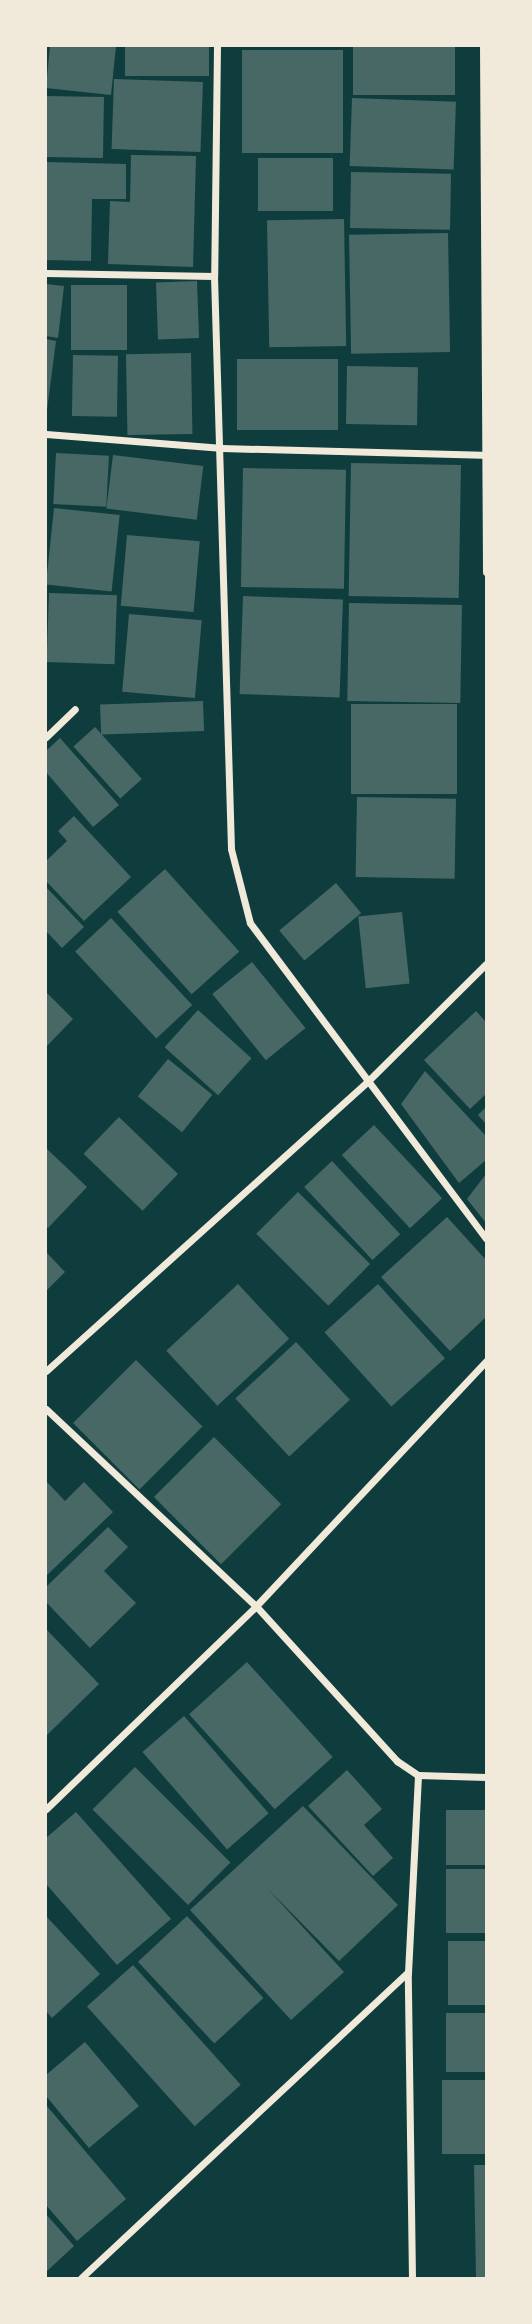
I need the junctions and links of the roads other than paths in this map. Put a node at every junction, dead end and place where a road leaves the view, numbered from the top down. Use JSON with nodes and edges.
{"nodes":[{"id":1,"x":217,"y":46,"type":"edge"},
{"id":2,"x":483,"y":46,"type":"edge"},
{"id":3,"x":485,"y":112,"type":"edge"},
{"id":4,"x":46,"y":273,"type":"edge"},
{"id":5,"x":214,"y":276,"type":"junction"},
{"id":6,"x":46,"y":434,"type":"edge"},
{"id":7,"x":222,"y":448,"type":"junction"},
{"id":8,"x":482,"y":455,"type":"junction"},
{"id":9,"x":486,"y":572,"type":"edge"},
{"id":10,"x":75,"y":709,"type":"dead end"},
{"id":11,"x":46,"y":737,"type":"edge"},
{"id":12,"x":486,"y":964,"type":"edge"},
{"id":13,"x":366,"y":1083,"type":"junction"},
{"id":14,"x":486,"y":1239,"type":"edge"},
{"id":15,"x":486,"y":1361,"type":"edge"},
{"id":16,"x":46,"y":1371,"type":"edge"},
{"id":17,"x":46,"y":1409,"type":"edge"},
{"id":18,"x":256,"y":1606,"type":"junction"},
{"id":19,"x":418,"y":1775,"type":"junction"},
{"id":20,"x":486,"y":1777,"type":"edge"},
{"id":21,"x":46,"y":1809,"type":"edge"},
{"id":22,"x":408,"y":1973,"type":"junction"},
{"id":23,"x":81,"y":2278,"type":"edge"},
{"id":24,"x":412,"y":2278,"type":"edge"}],
"edges":[{"from":1,"to":5,"type":"street"},
{"from":2,"to":3,"type":"street"},
{"from":3,"to":8,"type":"street"},
{"from":4,"to":5,"type":"street"},
{"from":5,"to":7,"type":"street"},
{"from":6,"to":7,"type":"street"},
{"from":7,"to":8,"type":"street"},
{"from":7,"to":13,"type":"street"},
{"from":8,"to":9,"type":"street"},
{"from":10,"to":11,"type":"street"},
{"from":12,"to":13,"type":"street"},
{"from":13,"to":14,"type":"street"},
{"from":13,"to":16,"type":"street"},
{"from":15,"to":18,"type":"street"},
{"from":17,"to":18,"type":"street"},
{"from":18,"to":19,"type":"street"},
{"from":18,"to":21,"type":"street"},
{"from":19,"to":20,"type":"street"},
{"from":19,"to":22,"type":"street"},
{"from":22,"to":23,"type":"street"},
{"from":22,"to":24,"type":"street"}]}
